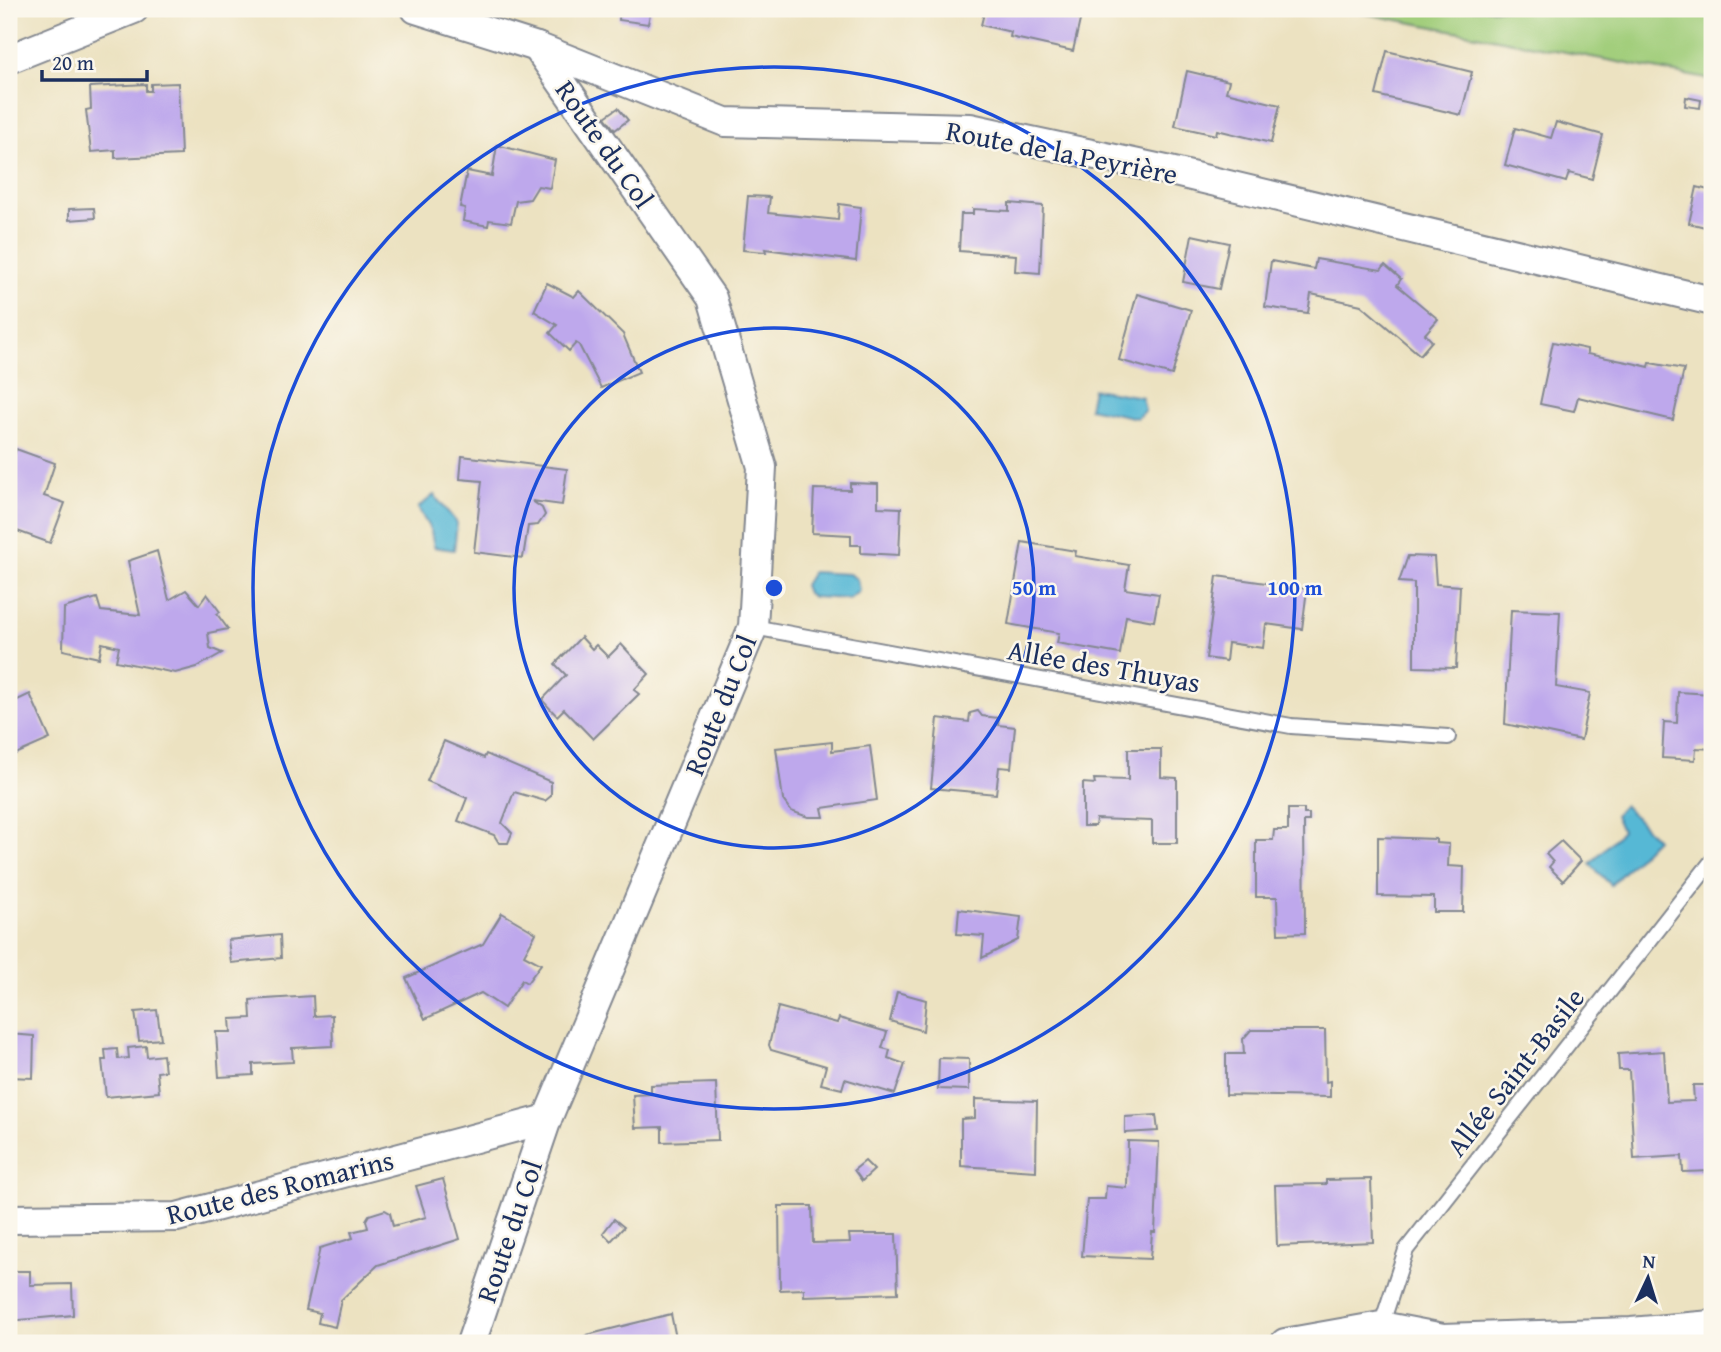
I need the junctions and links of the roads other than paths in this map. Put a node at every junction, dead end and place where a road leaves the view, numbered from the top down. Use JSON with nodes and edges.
{"nodes":[{"id":1,"x":134,"y":9,"type":"edge"},
{"id":2,"x":416,"y":9,"type":"edge"},
{"id":3,"x":537,"y":47,"type":"junction"},
{"id":4,"x":9,"y":59,"type":"edge"},
{"id":5,"x":1712,"y":301,"type":"edge"},
{"id":6,"x":753,"y":627,"type":"junction"},
{"id":7,"x":1448,"y":737,"type":"dead end"},
{"id":8,"x":1712,"y":861,"type":"edge"},
{"id":9,"x":547,"y":1119,"type":"junction"},
{"id":10,"x":9,"y":1219,"type":"edge"},
{"id":11,"x":1712,"y":1325,"type":"edge"},
{"id":12,"x":1381,"y":1326,"type":"junction"},
{"id":13,"x":471,"y":1343,"type":"edge"},
{"id":14,"x":1285,"y":1343,"type":"edge"}],
"edges":[{"from":1,"to":4,"type":"street"},
{"from":2,"to":3,"type":"street","name":"Route de la Peyrière"},
{"from":3,"to":5,"type":"street","name":"Route de la Peyrière"},
{"from":3,"to":6,"type":"street","name":"Route du Col"},
{"from":6,"to":7,"type":"lane","name":"Allée des Thuyas"},
{"from":6,"to":9,"type":"street","name":"Route du Col"},
{"from":8,"to":12,"type":"lane","name":"Allée Saint-Basile"},
{"from":9,"to":10,"type":"street","name":"Route des Romarins"},
{"from":9,"to":13,"type":"street","name":"Route du Col"},
{"from":11,"to":12,"type":"street"},
{"from":12,"to":14,"type":"street"}]}
